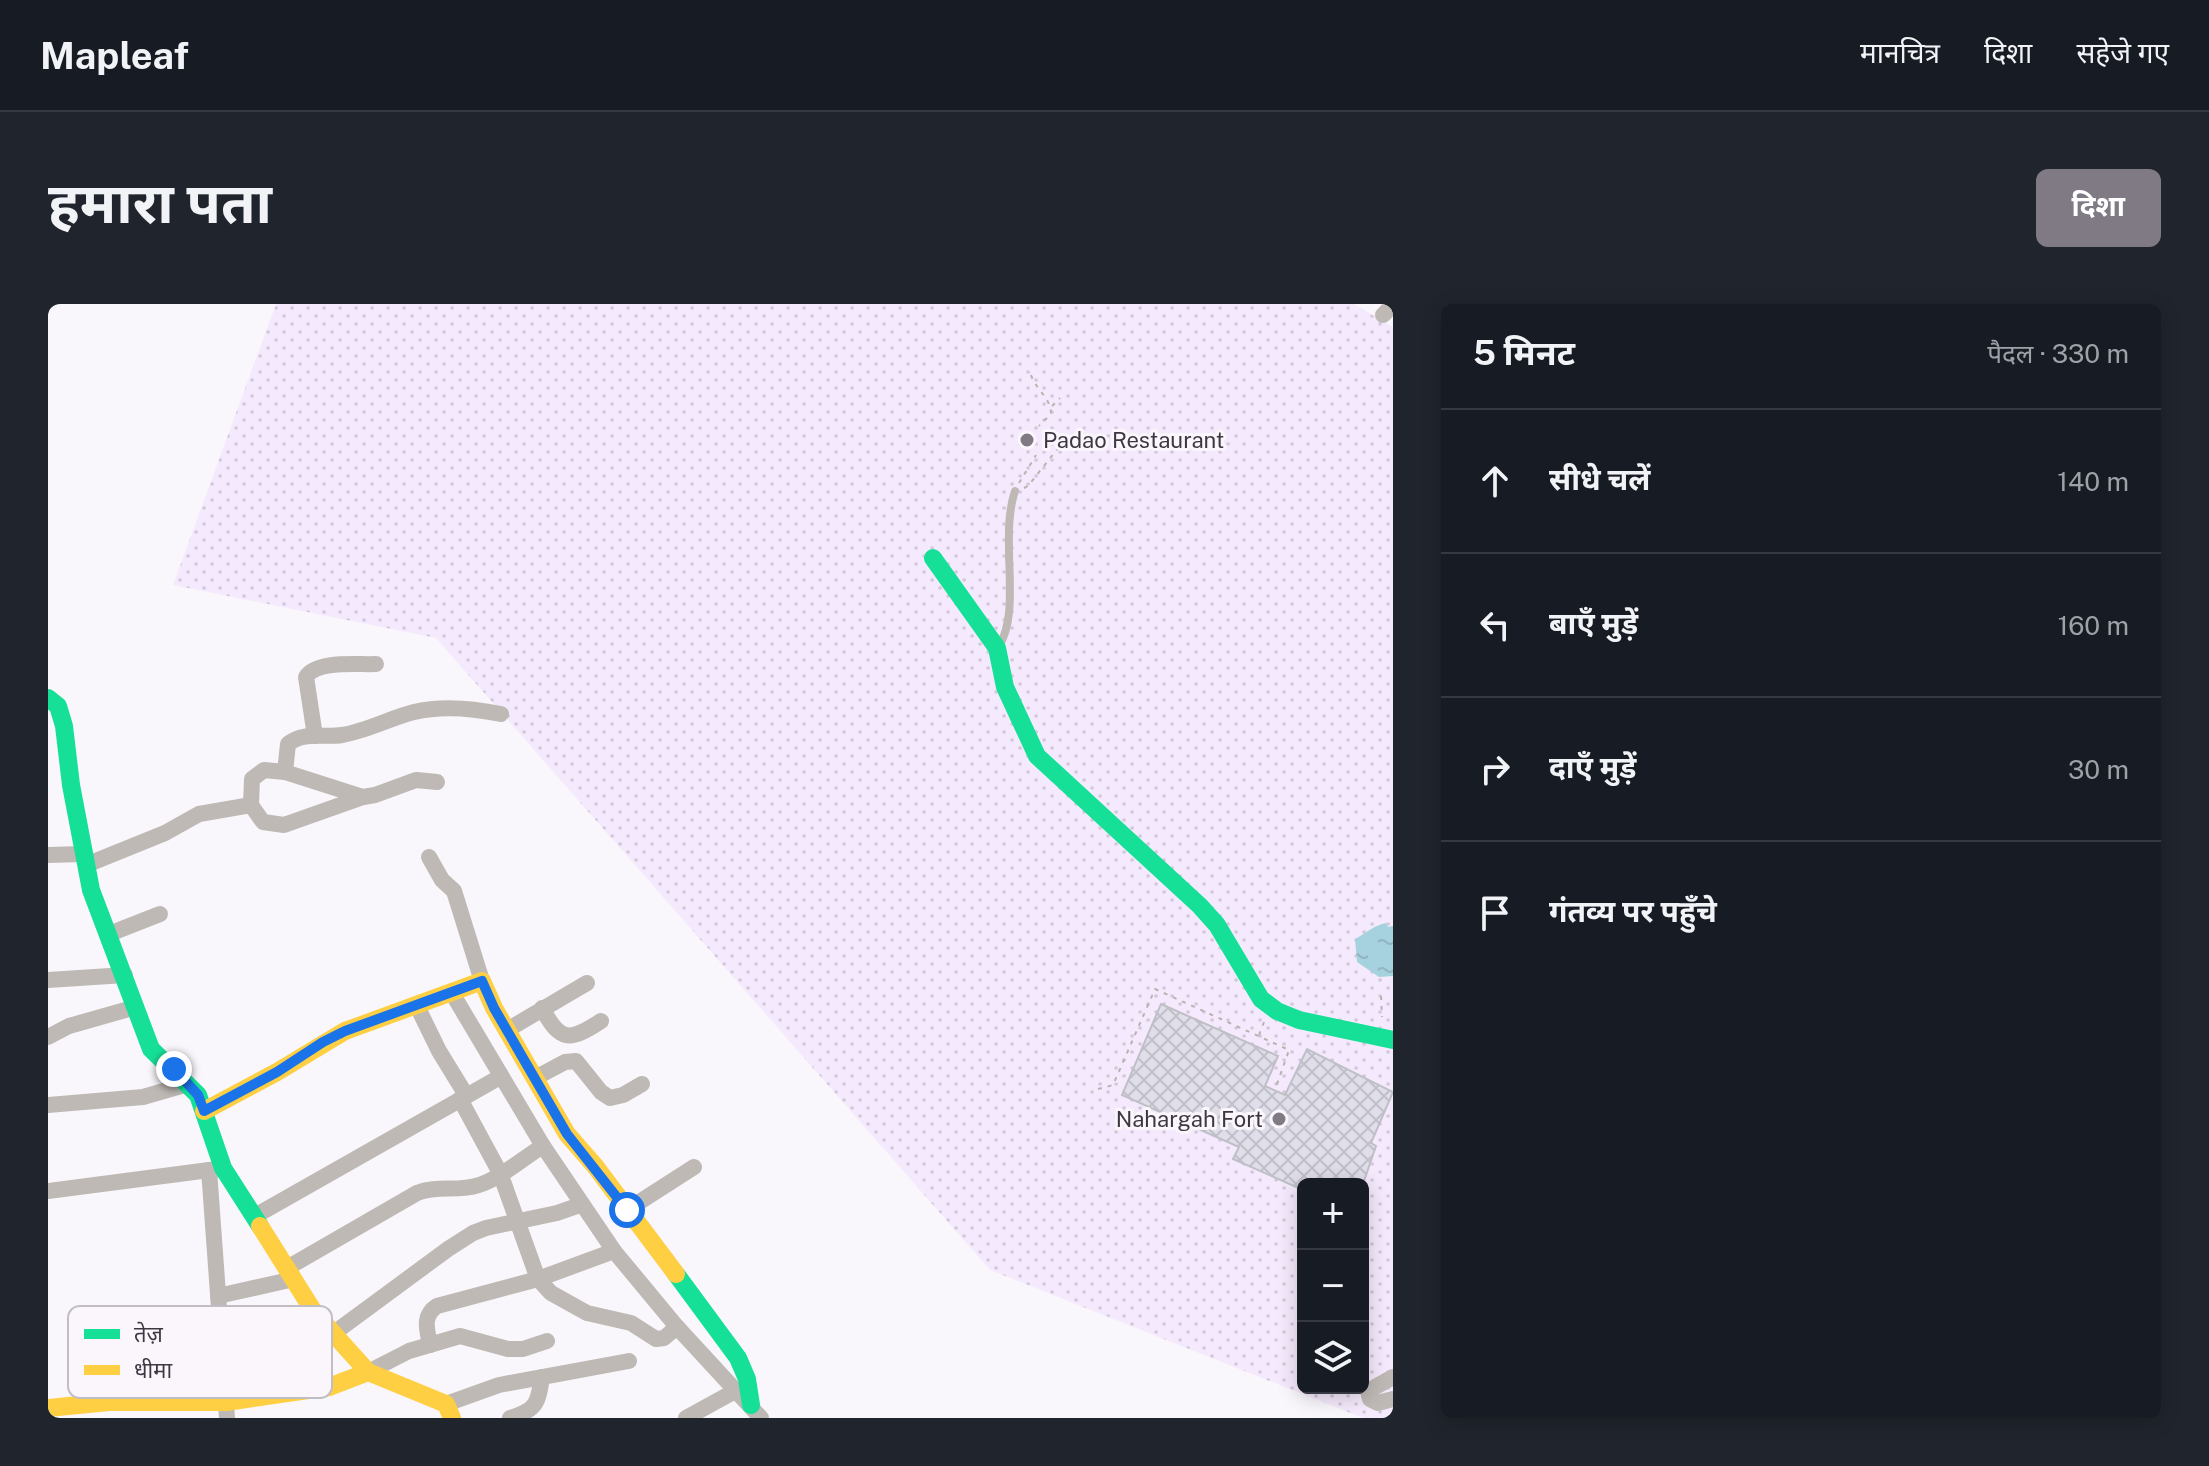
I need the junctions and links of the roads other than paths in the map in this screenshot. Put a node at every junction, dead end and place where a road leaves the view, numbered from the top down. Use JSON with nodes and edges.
{"nodes":[{"id":1,"x":1015,"y":491,"type":"road end"},
{"id":2,"x":933,"y":558,"type":"dead end"},
{"id":3,"x":997,"y":648,"type":"junction"},
{"id":4,"x":376,"y":664,"type":"dead end"},
{"id":5,"x":48,"y":698,"type":"edge"},
{"id":6,"x":501,"y":714,"type":"dead end"},
{"id":7,"x":315,"y":736,"type":"junction"},
{"id":8,"x":285,"y":772,"type":"junction"},
{"id":9,"x":437,"y":782,"type":"dead end"},
{"id":10,"x":363,"y":797,"type":"junction"},
{"id":11,"x":251,"y":805,"type":"junction"},
{"id":12,"x":48,"y":855,"type":"edge"},
{"id":13,"x":429,"y":857,"type":"dead end"},
{"id":14,"x":84,"y":860,"type":"junction"},
{"id":15,"x":160,"y":914,"type":"dead end"},
{"id":16,"x":109,"y":934,"type":"junction"},
{"id":17,"x":125,"y":975,"type":"junction"},
{"id":18,"x":48,"y":980,"type":"edge"},
{"id":19,"x":482,"y":981,"type":"junction"},
{"id":20,"x":587,"y":983,"type":"dead end"},
{"id":21,"x":452,"y":993,"type":"junction"},
{"id":22,"x":417,"y":1006,"type":"junction"},
{"id":23,"x":136,"y":1007,"type":"junction"},
{"id":24,"x":542,"y":1008,"type":"junction"},
{"id":25,"x":601,"y":1021,"type":"dead end"},
{"id":26,"x":507,"y":1030,"type":"junction"},
{"id":27,"x":48,"y":1037,"type":"edge"},
{"id":28,"x":1388,"y":1039,"type":"edge"},
{"id":29,"x":500,"y":1077,"type":"junction"},
{"id":30,"x":535,"y":1078,"type":"junction"},
{"id":31,"x":188,"y":1084,"type":"junction"},
{"id":32,"x":642,"y":1084,"type":"dead end"},
{"id":33,"x":463,"y":1097,"type":"junction"},
{"id":34,"x":48,"y":1105,"type":"edge"},
{"id":35,"x":204,"y":1111,"type":"junction"},
{"id":36,"x":543,"y":1146,"type":"junction"},
{"id":37,"x":694,"y":1167,"type":"dead end"},
{"id":38,"x":216,"y":1169,"type":"junction"},
{"id":39,"x":500,"y":1173,"type":"junction"},
{"id":40,"x":48,"y":1191,"type":"edge"},
{"id":41,"x":580,"y":1205,"type":"junction"},
{"id":42,"x":627,"y":1210,"type":"junction"},
{"id":43,"x":255,"y":1216,"type":"junction"},
{"id":44,"x":519,"y":1221,"type":"junction"},
{"id":45,"x":614,"y":1251,"type":"junction"},
{"id":46,"x":291,"y":1273,"type":"junction"},
{"id":47,"x":538,"y":1279,"type":"junction"},
{"id":48,"x":218,"y":1296,"type":"junction"},
{"id":49,"x":219,"y":1306,"type":"edge"},
{"id":50,"x":310,"y":1306,"type":"edge"},
{"id":51,"x":677,"y":1327,"type":"junction"},
{"id":52,"x":334,"y":1333,"type":"joint"},
{"id":53,"x":547,"y":1341,"type":"dead end"},
{"id":54,"x":430,"y":1345,"type":"junction"},
{"id":55,"x":629,"y":1361,"type":"dead end"},
{"id":56,"x":368,"y":1372,"type":"junction"},
{"id":57,"x":542,"y":1377,"type":"junction"},
{"id":58,"x":1393,"y":1377,"type":"edge"},
{"id":59,"x":332,"y":1386,"type":"edge"},
{"id":60,"x":737,"y":1390,"type":"junction"},
{"id":61,"x":280,"y":1398,"type":"edge"},
{"id":62,"x":1393,"y":1399,"type":"edge"},
{"id":63,"x":48,"y":1408,"type":"edge"},
{"id":64,"x":226,"y":1410,"type":"edge"},
{"id":65,"x":449,"y":1411,"type":"edge"},
{"id":66,"x":756,"y":1411,"type":"edge"},
{"id":67,"x":510,"y":1418,"type":"edge"},
{"id":68,"x":686,"y":1418,"type":"edge"}],
"edges":[{"from":1,"to":3,"type":"lane"},
{"from":2,"to":3,"type":"street"},
{"from":3,"to":28,"type":"street"},
{"from":4,"to":7,"type":"street"},
{"from":5,"to":14,"type":"street"},
{"from":6,"to":7,"type":"street"},
{"from":7,"to":8,"type":"street"},
{"from":8,"to":10,"type":"street"},
{"from":8,"to":11,"type":"street"},
{"from":9,"to":10,"type":"street"},
{"from":10,"to":11,"type":"street"},
{"from":11,"to":14,"type":"street"},
{"from":12,"to":14,"type":"street"},
{"from":13,"to":19,"type":"street"},
{"from":14,"to":16,"type":"street"},
{"from":15,"to":16,"type":"street"},
{"from":16,"to":17,"type":"street"},
{"from":17,"to":18,"type":"street"},
{"from":17,"to":23,"type":"street"},
{"from":19,"to":21,"type":"street"},
{"from":19,"to":26,"type":"street"},
{"from":20,"to":24,"type":"street"},
{"from":21,"to":22,"type":"street"},
{"from":21,"to":29,"type":"street"},
{"from":22,"to":33,"type":"street"},
{"from":22,"to":35,"type":"street"},
{"from":23,"to":27,"type":"street"},
{"from":23,"to":31,"type":"street"},
{"from":24,"to":25,"type":"street"},
{"from":24,"to":26,"type":"street"},
{"from":26,"to":30,"type":"street"},
{"from":29,"to":33,"type":"street"},
{"from":29,"to":36,"type":"street"},
{"from":30,"to":32,"type":"street"},
{"from":30,"to":42,"type":"street"},
{"from":31,"to":34,"type":"street"},
{"from":31,"to":35,"type":"street"},
{"from":33,"to":39,"type":"street"},
{"from":33,"to":43,"type":"street"},
{"from":35,"to":38,"type":"street"},
{"from":36,"to":39,"type":"street"},
{"from":36,"to":41,"type":"street"},
{"from":37,"to":42,"type":"street"},
{"from":38,"to":40,"type":"street"},
{"from":38,"to":43,"type":"street"},
{"from":38,"to":48,"type":"street"},
{"from":39,"to":44,"type":"street"},
{"from":39,"to":46,"type":"street"},
{"from":41,"to":44,"type":"street"},
{"from":41,"to":45,"type":"street"},
{"from":42,"to":66,"type":"street"},
{"from":43,"to":46,"type":"street"},
{"from":44,"to":47,"type":"street"},
{"from":44,"to":52,"type":"street"},
{"from":45,"to":47,"type":"street"},
{"from":45,"to":51,"type":"street"},
{"from":46,"to":48,"type":"street"},
{"from":46,"to":50,"type":"street"},
{"from":47,"to":51,"type":"street"},
{"from":47,"to":54,"type":"street"},
{"from":48,"to":49,"type":"street"},
{"from":51,"to":60,"type":"street"},
{"from":52,"to":56,"type":"street"},
{"from":53,"to":54,"type":"street"},
{"from":54,"to":56,"type":"street"},
{"from":55,"to":57,"type":"street"},
{"from":56,"to":59,"type":"street"},
{"from":56,"to":65,"type":"street"},
{"from":57,"to":65,"type":"street"},
{"from":57,"to":67,"type":"street"},
{"from":58,"to":62,"type":"street"},
{"from":60,"to":66,"type":"street"},
{"from":60,"to":68,"type":"street"},
{"from":61,"to":64,"type":"street"},
{"from":63,"to":64,"type":"street"}]}
